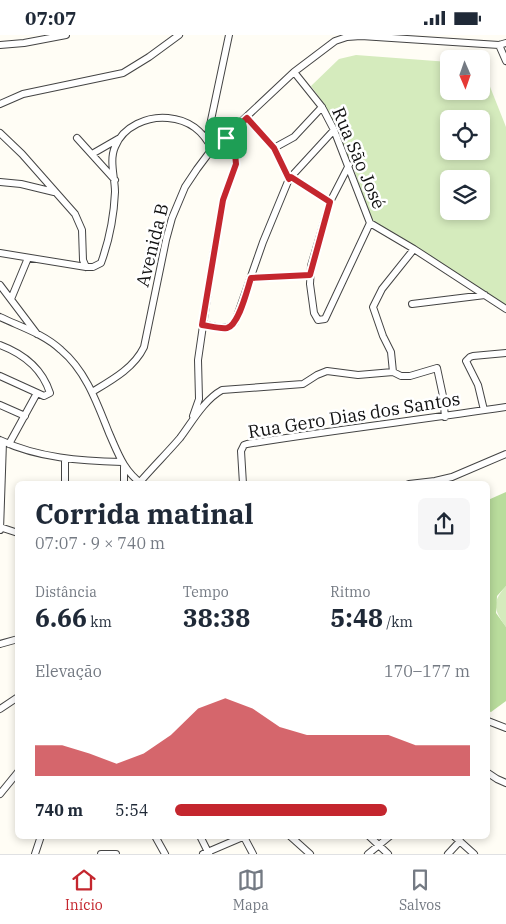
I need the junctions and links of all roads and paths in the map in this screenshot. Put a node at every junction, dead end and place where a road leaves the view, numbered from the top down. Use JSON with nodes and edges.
{"nodes":[{"id":1,"x":66,"y":35,"type":"edge"},
{"id":2,"x":179,"y":35,"type":"edge"},
{"id":3,"x":229,"y":35,"type":"edge"},
{"id":4,"x":55,"y":36,"type":"edge"},
{"id":5,"x":503,"y":44,"type":"edge"},
{"id":6,"x":0,"y":45,"type":"edge"},
{"id":7,"x":506,"y":61,"type":"edge"},
{"id":8,"x":294,"y":72,"type":"junction"},
{"id":9,"x":0,"y":104,"type":"edge"},
{"id":10,"x":322,"y":107,"type":"junction"},
{"id":11,"x":247,"y":118,"type":"junction"},
{"id":12,"x":334,"y":130,"type":"junction"},
{"id":13,"x":0,"y":133,"type":"edge"},
{"id":14,"x":78,"y":138,"type":"dead end"},
{"id":15,"x":226,"y":138,"type":"junction"},
{"id":16,"x":119,"y":139,"type":"junction"},
{"id":17,"x":207,"y":139,"type":"junction"},
{"id":18,"x":274,"y":148,"type":"junction"},
{"id":19,"x":212,"y":149,"type":"junction"},
{"id":20,"x":92,"y":155,"type":"junction"},
{"id":21,"x":349,"y":165,"type":"junction"},
{"id":22,"x":290,"y":178,"type":"junction"},
{"id":23,"x":115,"y":180,"type":"junction"},
{"id":24,"x":0,"y":182,"type":"edge"},
{"id":25,"x":55,"y":193,"type":"junction"},
{"id":26,"x":330,"y":202,"type":"junction"},
{"id":27,"x":370,"y":223,"type":"junction"},
{"id":28,"x":414,"y":249,"type":"junction"},
{"id":29,"x":0,"y":253,"type":"edge"},
{"id":30,"x":28,"y":258,"type":"junction"},
{"id":31,"x":86,"y":267,"type":"junction"},
{"id":32,"x":310,"y":275,"type":"junction"},
{"id":33,"x":251,"y":278,"type":"junction"},
{"id":34,"x":0,"y":285,"type":"edge"},
{"id":35,"x":486,"y":295,"type":"junction"},
{"id":36,"x":11,"y":299,"type":"junction"},
{"id":37,"x":412,"y":304,"type":"dead end"},
{"id":38,"x":506,"y":309,"type":"edge"},
{"id":39,"x":0,"y":317,"type":"edge"},
{"id":40,"x":202,"y":325,"type":"junction"},
{"id":41,"x":38,"y":335,"type":"junction"},
{"id":42,"x":0,"y":345,"type":"edge"},
{"id":43,"x":506,"y":353,"type":"edge"},
{"id":44,"x":393,"y":372,"type":"junction"},
{"id":45,"x":0,"y":377,"type":"edge"},
{"id":46,"x":92,"y":392,"type":"junction"},
{"id":47,"x":37,"y":393,"type":"junction"},
{"id":48,"x":0,"y":405,"type":"edge"},
{"id":49,"x":506,"y":407,"type":"edge"},
{"id":50,"x":484,"y":410,"type":"junction"},
{"id":51,"x":25,"y":417,"type":"junction"},
{"id":52,"x":446,"y":417,"type":"junction"},
{"id":53,"x":190,"y":424,"type":"junction"},
{"id":54,"x":3,"y":441,"type":"edge"},
{"id":55,"x":506,"y":454,"type":"edge"},
{"id":56,"x":65,"y":459,"type":"junction"},
{"id":57,"x":123,"y":465,"type":"junction"},
{"id":58,"x":65,"y":481,"type":"edge"},
{"id":59,"x":124,"y":481,"type":"edge"},
{"id":60,"x":139,"y":481,"type":"edge"},
{"id":61,"x":143,"y":481,"type":"edge"},
{"id":62,"x":243,"y":481,"type":"edge"},
{"id":63,"x":432,"y":481,"type":"edge"},
{"id":64,"x":0,"y":528,"type":"edge"},
{"id":65,"x":15,"y":532,"type":"edge"},
{"id":66,"x":15,"y":640,"type":"edge"},
{"id":67,"x":0,"y":645,"type":"edge"},
{"id":68,"x":15,"y":699,"type":"edge"},
{"id":69,"x":0,"y":709,"type":"edge"},
{"id":70,"x":490,"y":722,"type":"edge"},
{"id":71,"x":506,"y":728,"type":"edge"},
{"id":72,"x":490,"y":774,"type":"edge"},
{"id":73,"x":15,"y":776,"type":"edge"},
{"id":74,"x":506,"y":783,"type":"edge"},
{"id":75,"x":0,"y":794,"type":"edge"},
{"id":76,"x":40,"y":839,"type":"edge"},
{"id":77,"x":157,"y":839,"type":"edge"},
{"id":78,"x":201,"y":839,"type":"edge"},
{"id":79,"x":239,"y":839,"type":"edge"},
{"id":80,"x":245,"y":839,"type":"edge"},
{"id":81,"x":293,"y":839,"type":"edge"},
{"id":82,"x":372,"y":839,"type":"edge"},
{"id":83,"x":387,"y":839,"type":"edge"},
{"id":84,"x":458,"y":839,"type":"edge"},
{"id":85,"x":460,"y":841,"type":"junction"},
{"id":86,"x":379,"y":846,"type":"junction"},
{"id":87,"x":207,"y":853,"type":"edge"},
{"id":88,"x":35,"y":854,"type":"edge"},
{"id":89,"x":101,"y":854,"type":"edge"},
{"id":90,"x":116,"y":854,"type":"edge"},
{"id":91,"x":165,"y":854,"type":"edge"},
{"id":92,"x":253,"y":854,"type":"edge"},
{"id":93,"x":310,"y":854,"type":"edge"},
{"id":94,"x":368,"y":854,"type":"edge"},
{"id":95,"x":388,"y":854,"type":"edge"},
{"id":96,"x":448,"y":854,"type":"edge"},
{"id":97,"x":474,"y":854,"type":"edge"}],
"edges":[{"from":1,"to":4,"type":"street"},
{"from":2,"to":9,"type":"street"},
{"from":3,"to":17,"type":"street"},
{"from":4,"to":6,"type":"street"},
{"from":5,"to":7,"type":"street"},
{"from":5,"to":8,"type":"street","name":"Avenida B"},
{"from":8,"to":10,"type":"street","name":"Rua São José"},
{"from":8,"to":11,"type":"street","name":"Avenida B"},
{"from":10,"to":12,"type":"street","name":"Rua São José"},
{"from":10,"to":18,"type":"street"},
{"from":11,"to":15,"type":"street","name":"Avenida B"},
{"from":11,"to":18,"type":"street"},
{"from":12,"to":21,"type":"street","name":"Rua São José"},
{"from":12,"to":22,"type":"street"},
{"from":13,"to":25,"type":"street"},
{"from":14,"to":20,"type":"street"},
{"from":15,"to":19,"type":"street","name":"Avenida B"},
{"from":15,"to":40,"type":"street"},
{"from":16,"to":17,"type":"street"},
{"from":16,"to":20,"type":"street"},
{"from":16,"to":23,"type":"street"},
{"from":17,"to":19,"type":"street"},
{"from":18,"to":22,"type":"street"},
{"from":19,"to":46,"type":"street","name":"Avenida B"},
{"from":20,"to":23,"type":"street"},
{"from":21,"to":26,"type":"street"},
{"from":21,"to":27,"type":"street","name":"Rua São José"},
{"from":22,"to":26,"type":"street"},
{"from":22,"to":33,"type":"street"},
{"from":23,"to":31,"type":"street"},
{"from":24,"to":25,"type":"street"},
{"from":25,"to":31,"type":"street"},
{"from":26,"to":32,"type":"street"},
{"from":27,"to":28,"type":"street","name":"Rua São José"},
{"from":27,"to":32,"type":"street"},
{"from":28,"to":35,"type":"street","name":"Rua São José"},
{"from":28,"to":44,"type":"street"},
{"from":29,"to":30,"type":"street"},
{"from":30,"to":31,"type":"street"},
{"from":30,"to":36,"type":"street"},
{"from":32,"to":33,"type":"street"},
{"from":33,"to":40,"type":"street"},
{"from":34,"to":36,"type":"street"},
{"from":35,"to":37,"type":"street"},
{"from":35,"to":38,"type":"street","name":"Rua São José"},
{"from":36,"to":41,"type":"street"},
{"from":39,"to":41,"type":"street"},
{"from":40,"to":53,"type":"street"},
{"from":41,"to":46,"type":"street"},
{"from":42,"to":47,"type":"street"},
{"from":43,"to":50,"type":"street"},
{"from":44,"to":52,"type":"street"},
{"from":44,"to":53,"type":"street"},
{"from":45,"to":47,"type":"street"},
{"from":46,"to":57,"type":"street"},
{"from":47,"to":51,"type":"street"},
{"from":48,"to":51,"type":"street"},
{"from":49,"to":50,"type":"street","name":"Rua Gero Dias dos Santos"},
{"from":50,"to":52,"type":"street","name":"Rua Gero Dias dos Santos"},
{"from":51,"to":54,"type":"street"},
{"from":52,"to":62,"type":"street","name":"Rua Gero Dias dos Santos"},
{"from":53,"to":61,"type":"street"},
{"from":54,"to":56,"type":"street"},
{"from":54,"to":64,"type":"street"},
{"from":55,"to":63,"type":"street"},
{"from":56,"to":57,"type":"street"},
{"from":56,"to":58,"type":"street"},
{"from":57,"to":59,"type":"street"},
{"from":57,"to":60,"type":"street"},
{"from":64,"to":65,"type":"street"},
{"from":66,"to":67,"type":"street"},
{"from":68,"to":69,"type":"street"},
{"from":70,"to":71,"type":"street"},
{"from":72,"to":74,"type":"street"},
{"from":73,"to":75,"type":"street"},
{"from":76,"to":88,"type":"street"},
{"from":77,"to":91,"type":"street"},
{"from":78,"to":87,"type":"street"},
{"from":79,"to":87,"type":"street"},
{"from":80,"to":92,"type":"street"},
{"from":81,"to":93,"type":"street"},
{"from":82,"to":86,"type":"street"},
{"from":83,"to":86,"type":"street"},
{"from":84,"to":85,"type":"street"},
{"from":85,"to":96,"type":"street"},
{"from":85,"to":97,"type":"street"},
{"from":86,"to":94,"type":"street"},
{"from":86,"to":95,"type":"street"},
{"from":89,"to":90,"type":"street"}]}
